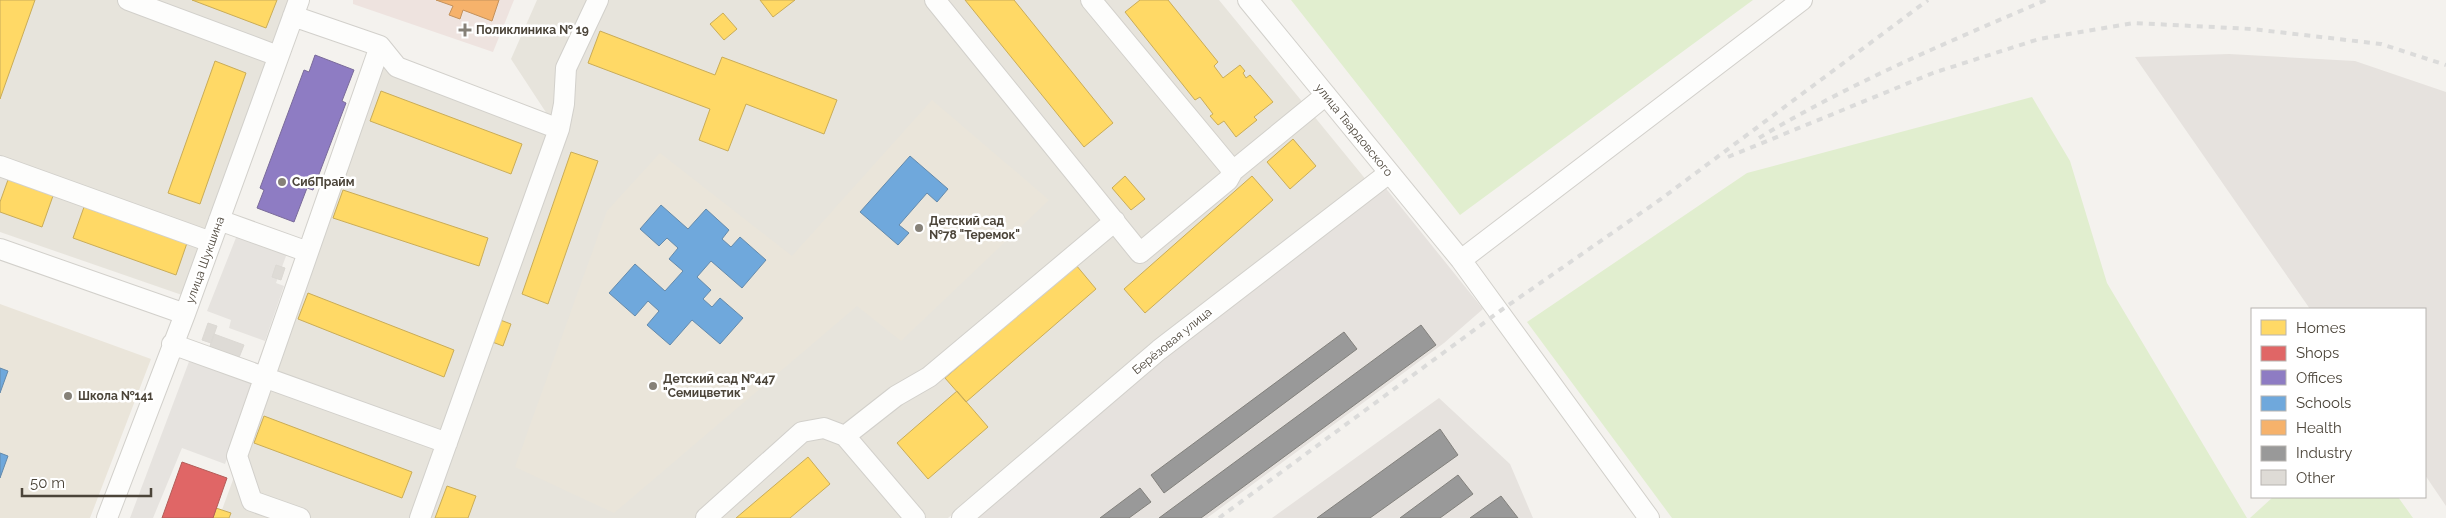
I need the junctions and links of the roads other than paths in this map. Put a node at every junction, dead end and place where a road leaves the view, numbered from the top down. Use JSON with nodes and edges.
{"nodes":[{"id":1,"x":128,"y":0,"type":"edge"},
{"id":2,"x":598,"y":0,"type":"edge"},
{"id":3,"x":935,"y":0,"type":"edge"},
{"id":4,"x":1089,"y":0,"type":"edge"},
{"id":5,"x":1248,"y":0,"type":"edge"},
{"id":6,"x":1802,"y":0,"type":"edge"},
{"id":7,"x":296,"y":8,"type":"edge"},
{"id":8,"x":380,"y":46,"type":"junction"},
{"id":9,"x":278,"y":56,"type":"junction"},
{"id":10,"x":1326,"y":95,"type":"junction"},
{"id":11,"x":559,"y":129,"type":"junction"},
{"id":12,"x":0,"y":166,"type":"edge"},
{"id":13,"x":1233,"y":171,"type":"junction"},
{"id":14,"x":1389,"y":173,"type":"junction"},
{"id":15,"x":219,"y":220,"type":"junction"},
{"id":16,"x":1115,"y":221,"type":"junction"},
{"id":17,"x":211,"y":242,"type":"junction"},
{"id":18,"x":0,"y":249,"type":"edge"},
{"id":19,"x":308,"y":252,"type":"junction"},
{"id":20,"x":1461,"y":260,"type":"junction"},
{"id":21,"x":185,"y":314,"type":"junction"},
{"id":22,"x":172,"y":344,"type":"junction"},
{"id":23,"x":265,"y":377,"type":"junction"},
{"id":24,"x":845,"y":436,"type":"junction"},
{"id":25,"x":447,"y":443,"type":"junction"},
{"id":26,"x":107,"y":518,"type":"edge"},
{"id":27,"x":300,"y":518,"type":"edge"},
{"id":28,"x":420,"y":518,"type":"edge"},
{"id":29,"x":706,"y":518,"type":"edge"},
{"id":30,"x":915,"y":518,"type":"edge"},
{"id":31,"x":962,"y":518,"type":"edge"},
{"id":32,"x":1649,"y":518,"type":"edge"}],
"edges":[{"from":1,"to":9,"type":"street"},
{"from":2,"to":11,"type":"street"},
{"from":3,"to":16,"type":"street"},
{"from":4,"to":13,"type":"street"},
{"from":5,"to":10,"type":"street","name":"улица Твардовского"},
{"from":6,"to":20,"type":"street"},
{"from":7,"to":8,"type":"street"},
{"from":7,"to":9,"type":"street","name":"улица Шукшина"},
{"from":8,"to":11,"type":"street"},
{"from":8,"to":19,"type":"street"},
{"from":9,"to":15,"type":"street","name":"улица Шукшина"},
{"from":10,"to":13,"type":"street"},
{"from":10,"to":14,"type":"street","name":"улица Твардовского"},
{"from":11,"to":25,"type":"street"},
{"from":12,"to":17,"type":"street"},
{"from":13,"to":16,"type":"street"},
{"from":14,"to":20,"type":"street","name":"улица Твардовского"},
{"from":14,"to":31,"type":"street","name":"Берёзовая улица"},
{"from":15,"to":17,"type":"street","name":"улица Шукшина"},
{"from":15,"to":19,"type":"street"},
{"from":16,"to":24,"type":"street"},
{"from":17,"to":21,"type":"street","name":"улица Шукшина"},
{"from":18,"to":21,"type":"street"},
{"from":19,"to":23,"type":"street"},
{"from":20,"to":32,"type":"street","name":"улица Твардовского"},
{"from":21,"to":22,"type":"street","name":"улица Шукшина"},
{"from":22,"to":23,"type":"street"},
{"from":22,"to":26,"type":"street","name":"улица Шукшина"},
{"from":23,"to":25,"type":"street"},
{"from":23,"to":27,"type":"street"},
{"from":24,"to":29,"type":"street"},
{"from":24,"to":30,"type":"street"},
{"from":25,"to":28,"type":"street"}]}
